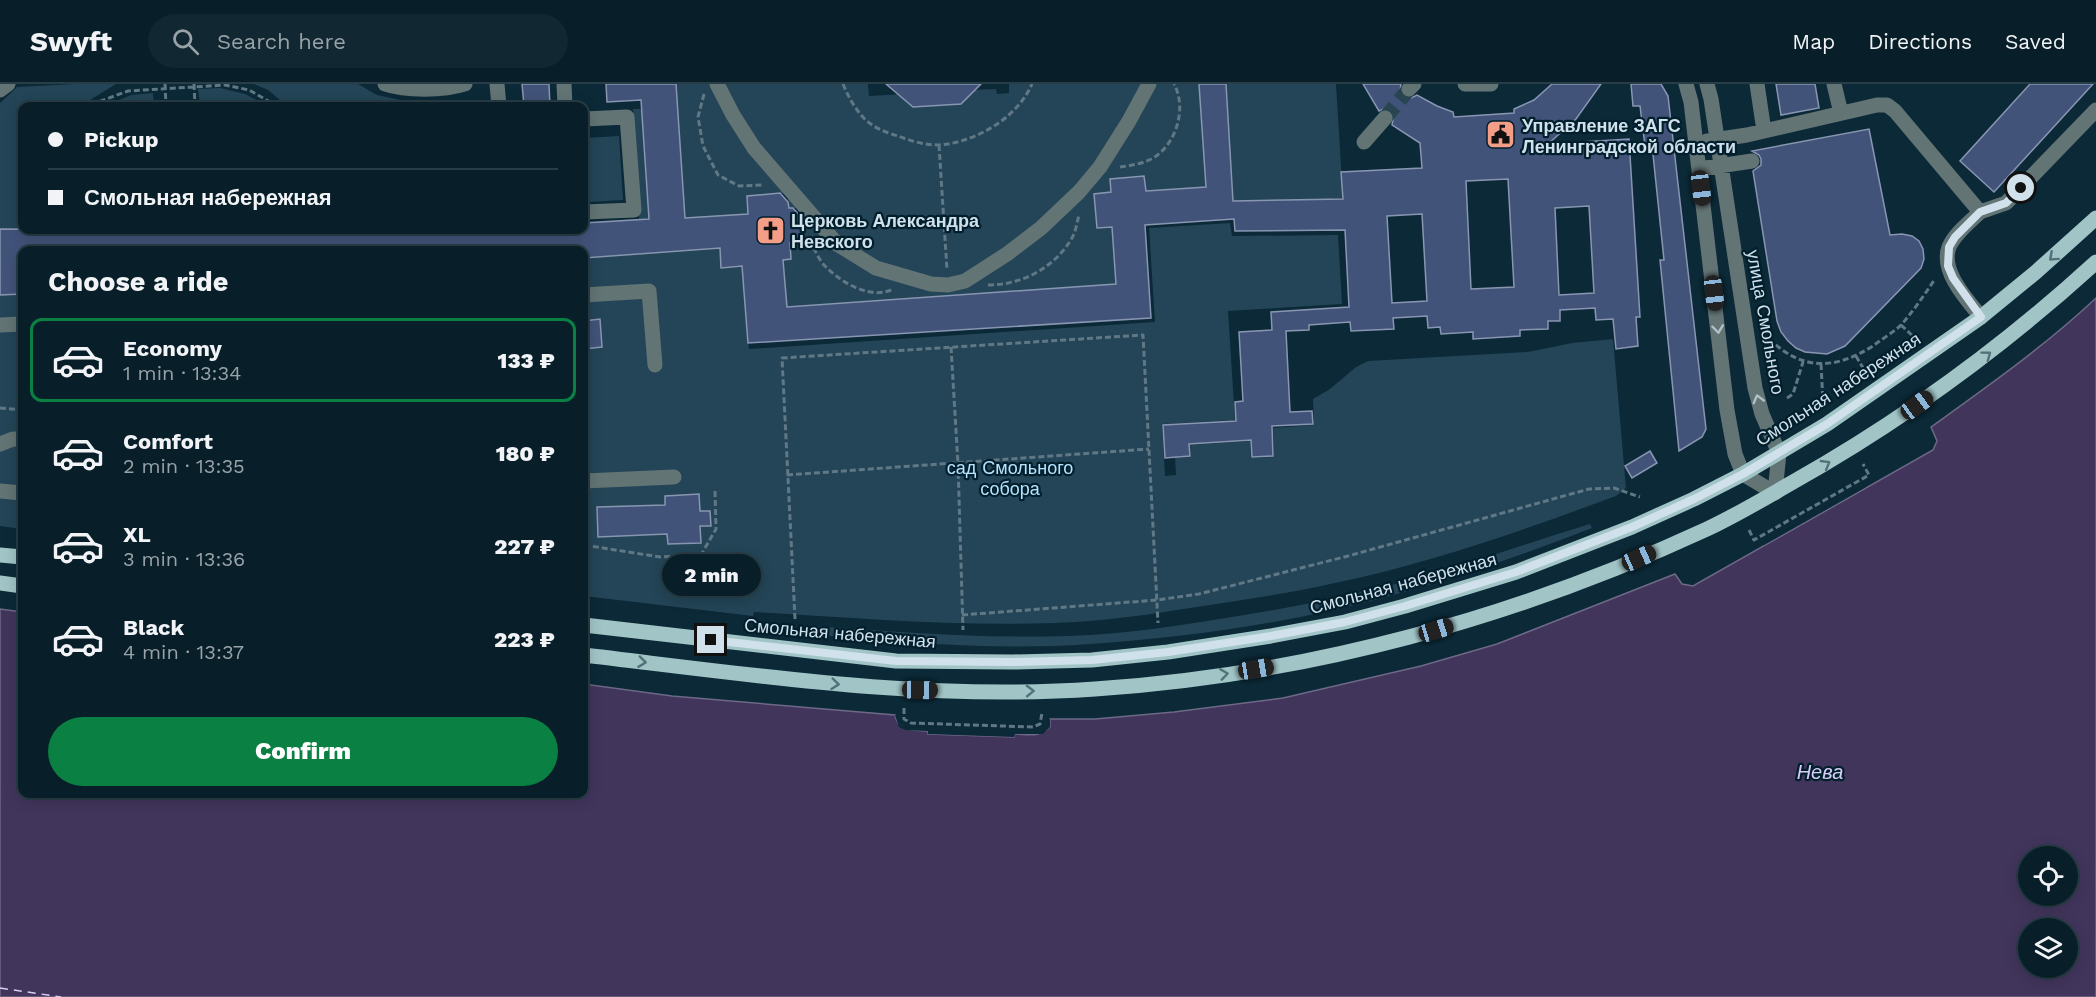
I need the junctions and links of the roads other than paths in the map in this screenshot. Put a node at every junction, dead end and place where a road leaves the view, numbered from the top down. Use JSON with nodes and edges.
{"nodes":[{"id":1,"x":8,"y":84,"type":"edge"},
{"id":2,"x":385,"y":84,"type":"edge"},
{"id":3,"x":465,"y":84,"type":"edge"},
{"id":4,"x":497,"y":84,"type":"edge"},
{"id":5,"x":564,"y":84,"type":"edge"},
{"id":6,"x":1149,"y":84,"type":"edge"},
{"id":7,"x":1465,"y":84,"type":"edge"},
{"id":8,"x":1491,"y":84,"type":"edge"},
{"id":9,"x":1686,"y":84,"type":"edge"},
{"id":10,"x":1707,"y":84,"type":"edge"},
{"id":11,"x":1756,"y":84,"type":"edge"},
{"id":12,"x":1834,"y":84,"type":"edge"},
{"id":13,"x":711,"y":88,"type":"edge"},
{"id":14,"x":0,"y":90,"type":"edge"},
{"id":15,"x":499,"y":102,"type":"edge"},
{"id":16,"x":565,"y":102,"type":"edge"},
{"id":17,"x":2096,"y":110,"type":"edge"},
{"id":18,"x":1840,"y":113,"type":"junction"},
{"id":19,"x":1385,"y":118,"type":"tunnel mouth"},
{"id":20,"x":588,"y":119,"type":"edge"},
{"id":21,"x":1764,"y":130,"type":"junction"},
{"id":22,"x":1717,"y":140,"type":"junction"},
{"id":23,"x":1364,"y":142,"type":"dead end"},
{"id":24,"x":1696,"y":143,"type":"junction"},
{"id":25,"x":1752,"y":161,"type":"dead end"},
{"id":26,"x":1721,"y":166,"type":"junction"},
{"id":27,"x":1699,"y":169,"type":"junction"},
{"id":28,"x":588,"y":212,"type":"edge"},
{"id":29,"x":1980,"y":212,"type":"junction"},
{"id":30,"x":2096,"y":218,"type":"edge"},
{"id":31,"x":1732,"y":243,"type":"junction"},
{"id":32,"x":1708,"y":246,"type":"junction"},
{"id":33,"x":2096,"y":262,"type":"edge"},
{"id":34,"x":588,"y":295,"type":"edge"},
{"id":35,"x":1981,"y":317,"type":"junction"},
{"id":36,"x":18,"y":324,"type":"edge"},
{"id":37,"x":0,"y":325,"type":"edge"},
{"id":38,"x":655,"y":365,"type":"dead end"},
{"id":39,"x":18,"y":439,"type":"edge"},
{"id":40,"x":0,"y":444,"type":"edge"},
{"id":41,"x":1779,"y":453,"type":"junction"},
{"id":42,"x":1743,"y":474,"type":"junction"},
{"id":43,"x":674,"y":477,"type":"dead end"},
{"id":44,"x":588,"y":481,"type":"edge"},
{"id":45,"x":0,"y":490,"type":"edge"},
{"id":46,"x":18,"y":492,"type":"edge"},
{"id":47,"x":1775,"y":493,"type":"junction"},
{"id":48,"x":0,"y":555,"type":"edge"},
{"id":49,"x":18,"y":557,"type":"edge"},
{"id":50,"x":0,"y":583,"type":"edge"},
{"id":51,"x":18,"y":585,"type":"edge"},
{"id":52,"x":588,"y":625,"type":"edge"},
{"id":53,"x":588,"y":655,"type":"edge"}],
"edges":[{"from":1,"to":14,"type":"street"},
{"from":2,"to":3,"type":"street"},
{"from":4,"to":15,"type":"street"},
{"from":5,"to":16,"type":"street"},
{"from":6,"to":13,"type":"street"},
{"from":7,"to":8,"type":"street"},
{"from":9,"to":24,"type":"street"},
{"from":10,"to":22,"type":"street","name":"улица Смольного"},
{"from":11,"to":21,"type":"street"},
{"from":12,"to":18,"type":"street"},
{"from":17,"to":29,"type":"street"},
{"from":18,"to":21,"type":"street"},
{"from":18,"to":29,"type":"street"},
{"from":19,"to":23,"type":"street"},
{"from":20,"to":28,"type":"street"},
{"from":21,"to":22,"type":"street"},
{"from":22,"to":24,"type":"street"},
{"from":22,"to":26,"type":"street","name":"улица Смольного"},
{"from":24,"to":27,"type":"street"},
{"from":25,"to":26,"type":"street"},
{"from":26,"to":27,"type":"street"},
{"from":26,"to":31,"type":"street","name":"улица Смольного"},
{"from":27,"to":32,"type":"street"},
{"from":29,"to":35,"type":"street"},
{"from":30,"to":35,"type":"main road","name":"Смольная набережная","one_way":true},
{"from":31,"to":32,"type":"street"},
{"from":41,"to":31,"type":"street","name":"улица Смольного","one_way":true},
{"from":32,"to":42,"type":"street","one_way":true},
{"from":47,"to":33,"type":"main road","one_way":true},
{"from":34,"to":38,"type":"street"},
{"from":35,"to":41,"type":"main road","name":"Смольная набережная"},
{"from":36,"to":37,"type":"street"},
{"from":39,"to":40,"type":"street"},
{"from":41,"to":42,"type":"main road","name":"Смольная набережная"},
{"from":41,"to":47,"type":"street","name":"улица Смольного"},
{"from":42,"to":47,"type":"street"},
{"from":42,"to":52,"type":"main road","name":"Смольная набережная"},
{"from":43,"to":44,"type":"street"},
{"from":45,"to":46,"type":"street"},
{"from":53,"to":47,"type":"main road","one_way":true},
{"from":48,"to":49,"type":"main road"},
{"from":50,"to":51,"type":"main road"}]}
